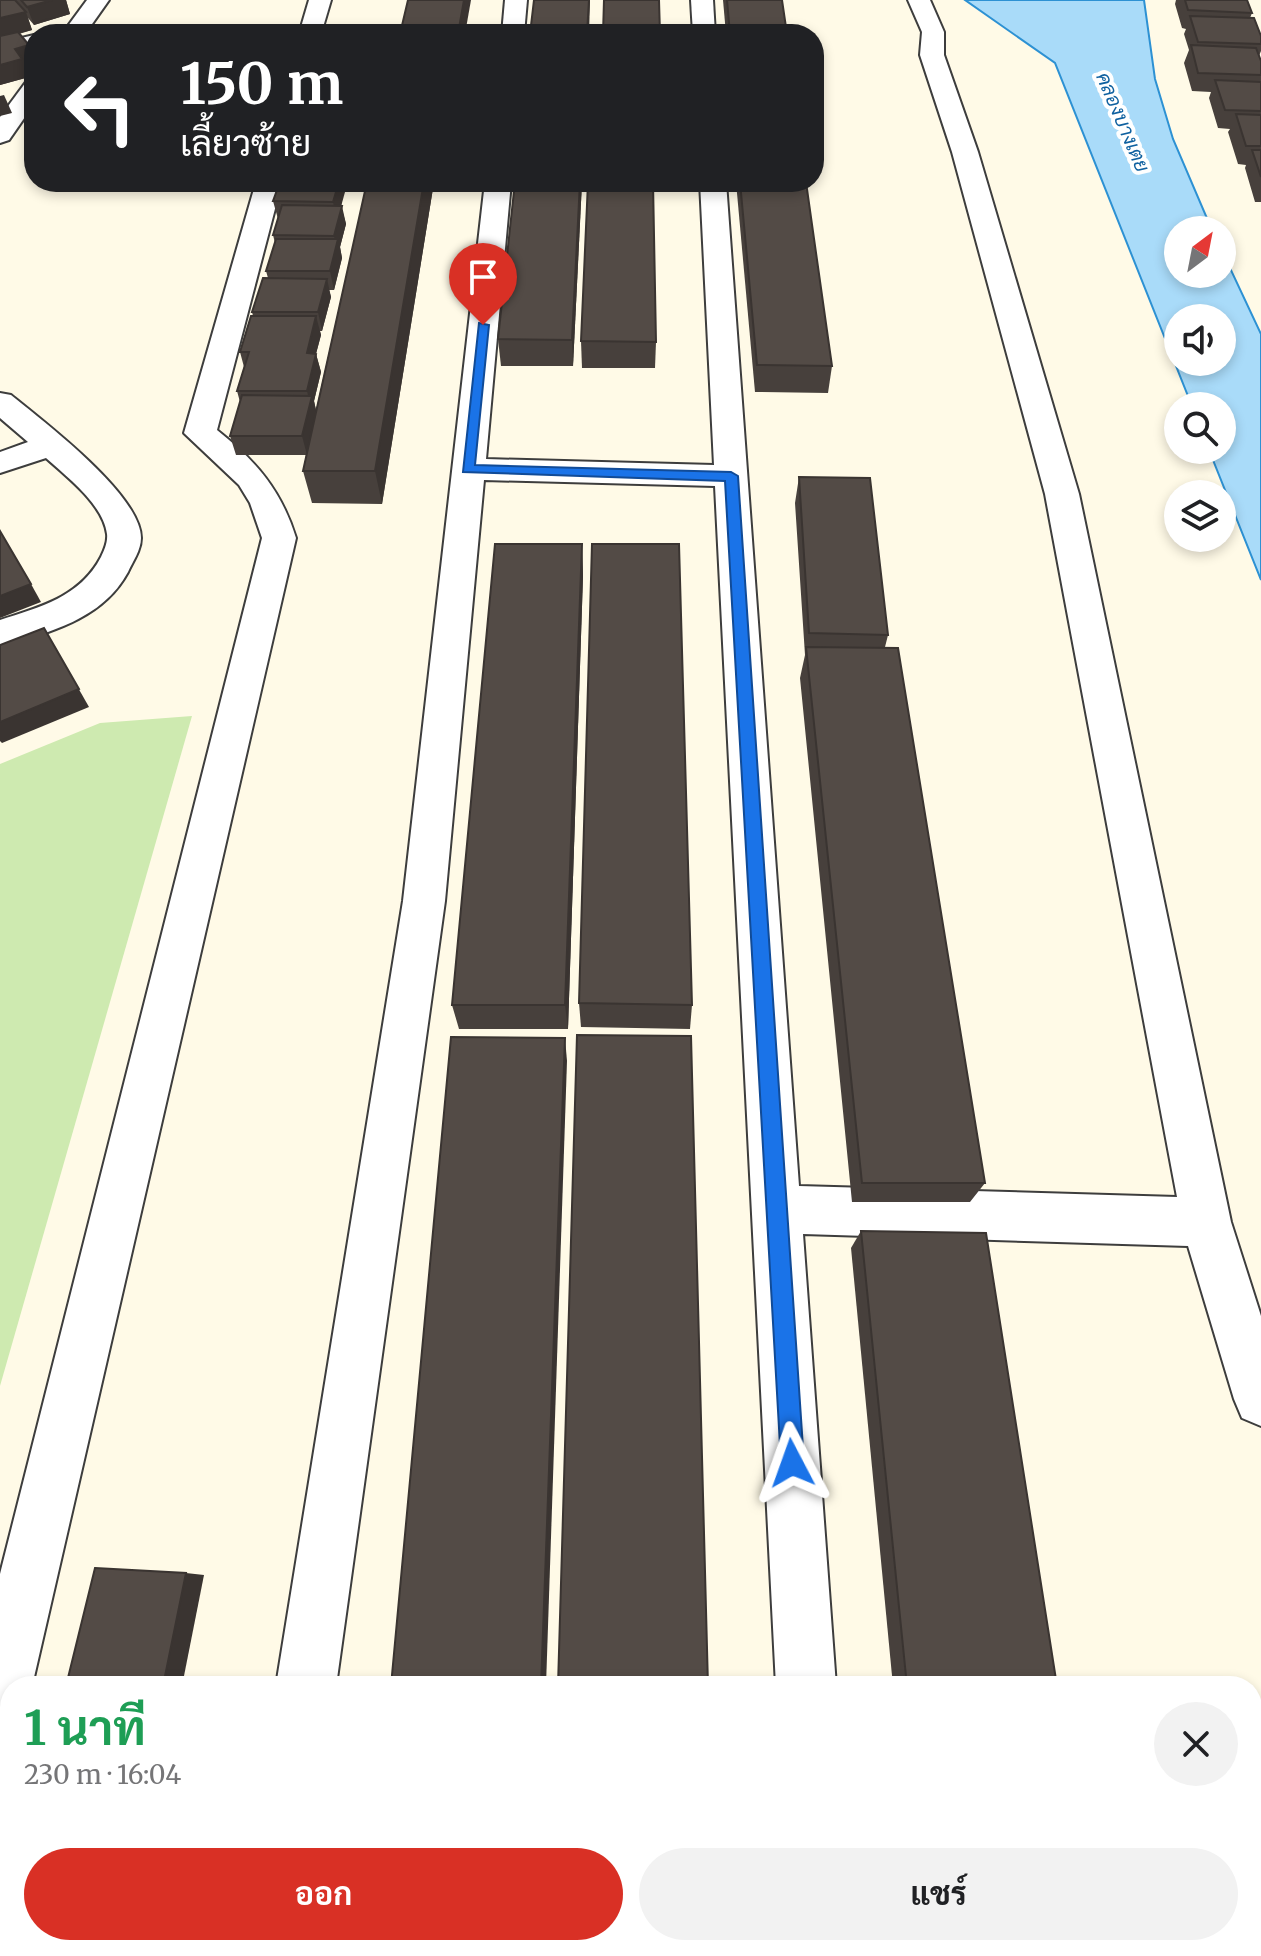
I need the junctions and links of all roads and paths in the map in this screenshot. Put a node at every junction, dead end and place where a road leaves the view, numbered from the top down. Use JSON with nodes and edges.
{"nodes":[{"id":1,"x":98,"y":0,"type":"edge"},
{"id":2,"x":320,"y":0,"type":"edge"},
{"id":3,"x":516,"y":0,"type":"edge"},
{"id":4,"x":702,"y":0,"type":"edge"},
{"id":5,"x":919,"y":0,"type":"edge"},
{"id":6,"x":80,"y":24,"type":"edge"},
{"id":7,"x":313,"y":24,"type":"edge"},
{"id":8,"x":514,"y":24,"type":"edge"},
{"id":9,"x":703,"y":24,"type":"edge"},
{"id":10,"x":24,"y":44,"type":"edge"},
{"id":11,"x":0,"y":50,"type":"edge"},
{"id":12,"x":24,"y":100,"type":"edge"},
{"id":13,"x":2,"y":130,"type":"edge"},
{"id":14,"x":266,"y":192,"type":"edge"},
{"id":15,"x":497,"y":192,"type":"edge"},
{"id":16,"x":714,"y":192,"type":"edge"},
{"id":17,"x":0,"y":402,"type":"edge"},
{"id":18,"x":52,"y":445,"type":"junction"},
{"id":19,"x":0,"y":463,"type":"edge"},
{"id":20,"x":468,"y":469,"type":"junction"},
{"id":21,"x":731,"y":476,"type":"junction"},
{"id":22,"x":0,"y":634,"type":"edge"},
{"id":23,"x":776,"y":1209,"type":"junction"},
{"id":24,"x":1206,"y":1222,"type":"junction"},
{"id":25,"x":1261,"y":1399,"type":"edge"},
{"id":26,"x":9,"y":1618,"type":"edge"},
{"id":27,"x":2,"y":1676,"type":"edge"},
{"id":28,"x":308,"y":1676,"type":"edge"},
{"id":29,"x":805,"y":1676,"type":"edge"}],
"edges":[{"from":1,"to":6,"type":"street"},
{"from":2,"to":7,"type":"street"},
{"from":3,"to":8,"type":"street"},
{"from":4,"to":9,"type":"street"},
{"from":5,"to":24,"type":"street"},
{"from":10,"to":11,"type":"street"},
{"from":12,"to":13,"type":"street"},
{"from":14,"to":26,"type":"street"},
{"from":15,"to":20,"type":"street"},
{"from":16,"to":21,"type":"street"},
{"from":17,"to":18,"type":"street"},
{"from":18,"to":19,"type":"street"},
{"from":18,"to":22,"type":"street"},
{"from":20,"to":21,"type":"street"},
{"from":20,"to":28,"type":"street"},
{"from":21,"to":23,"type":"street"},
{"from":23,"to":24,"type":"street"},
{"from":23,"to":29,"type":"street"},
{"from":24,"to":25,"type":"street"},
{"from":26,"to":27,"type":"street"}]}
